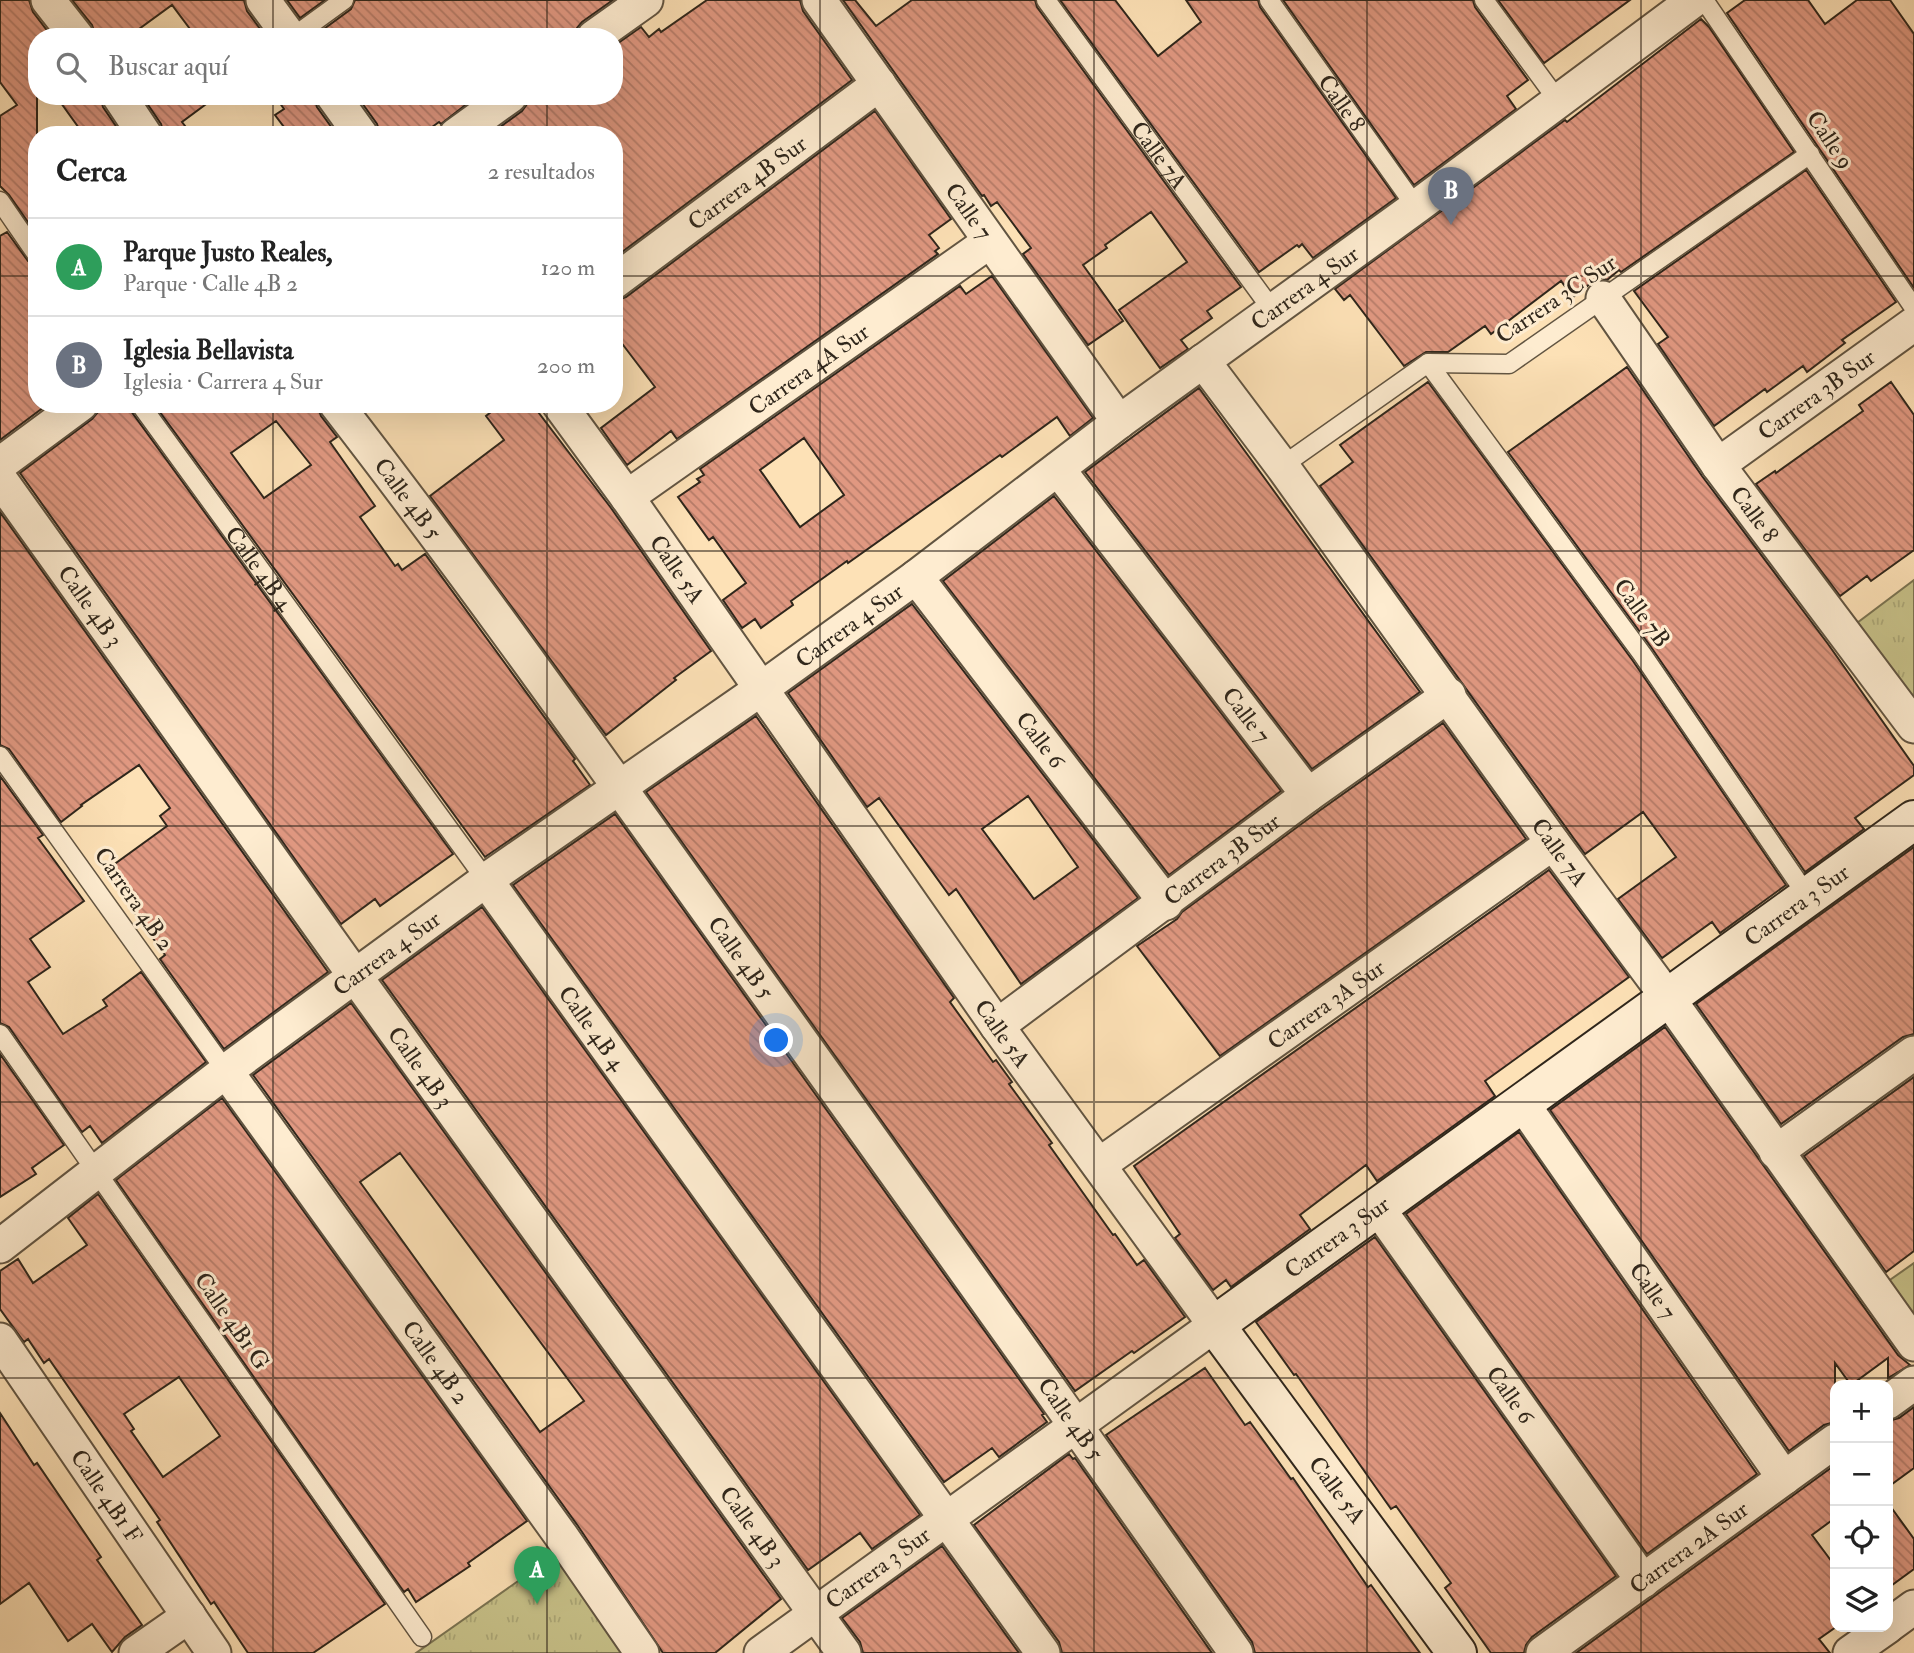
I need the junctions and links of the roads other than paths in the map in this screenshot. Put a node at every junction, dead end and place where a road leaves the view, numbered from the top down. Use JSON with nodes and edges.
{"nodes":[{"id":1,"x":48,"y":0,"type":"edge"},
{"id":2,"x":263,"y":0,"type":"edge"},
{"id":3,"x":344,"y":0,"type":"edge"},
{"id":4,"x":646,"y":0,"type":"edge"},
{"id":5,"x":819,"y":0,"type":"edge"},
{"id":6,"x":1046,"y":0,"type":"edge"},
{"id":7,"x":1269,"y":0,"type":"edge"},
{"id":8,"x":1484,"y":0,"type":"edge"},
{"id":9,"x":1694,"y":0,"type":"edge"},
{"id":10,"x":1704,"y":0,"type":"edge"},
{"id":11,"x":70,"y":28,"type":"edge"},
{"id":12,"x":284,"y":28,"type":"edge"},
{"id":13,"x":304,"y":28,"type":"edge"},
{"id":14,"x":607,"y":28,"type":"edge"},
{"id":15,"x":879,"y":84,"type":"junction"},
{"id":16,"x":1559,"y":102,"type":"junction"},
{"id":17,"x":125,"y":105,"type":"edge"},
{"id":18,"x":340,"y":105,"type":"edge"},
{"id":19,"x":498,"y":105,"type":"edge"},
{"id":20,"x":139,"y":126,"type":"edge"},
{"id":21,"x":355,"y":126,"type":"edge"},
{"id":22,"x":468,"y":126,"type":"edge"},
{"id":23,"x":1810,"y":154,"type":"junction"},
{"id":24,"x":0,"y":201,"type":"edge"},
{"id":25,"x":1416,"y":206,"type":"junction"},
{"id":26,"x":28,"y":242,"type":"edge"},
{"id":27,"x":989,"y":242,"type":"junction"},
{"id":28,"x":623,"y":275,"type":"edge"},
{"id":29,"x":1603,"y":298,"type":"junction"},
{"id":30,"x":1914,"y":309,"type":"edge"},
{"id":31,"x":1273,"y":311,"type":"junction"},
{"id":32,"x":1914,"y":324,"type":"edge"},
{"id":33,"x":1203,"y":361,"type":"junction"},
{"id":34,"x":1428,"y":363,"type":"junction"},
{"id":35,"x":69,"y":413,"type":"edge"},
{"id":36,"x":147,"y":413,"type":"edge"},
{"id":37,"x":343,"y":413,"type":"edge"},
{"id":38,"x":566,"y":413,"type":"edge"},
{"id":39,"x":1119,"y":422,"type":"junction"},
{"id":40,"x":0,"y":464,"type":"edge"},
{"id":41,"x":1718,"y":465,"type":"junction"},
{"id":42,"x":1282,"y":466,"type":"junction"},
{"id":43,"x":1058,"y":469,"type":"junction"},
{"id":44,"x":0,"y":479,"type":"edge"},
{"id":45,"x":627,"y":497,"type":"junction"},
{"id":46,"x":916,"y":577,"type":"junction"},
{"id":47,"x":761,"y":690,"type":"junction"},
{"id":48,"x":1449,"y":695,"type":"junction"},
{"id":49,"x":1914,"y":726,"type":"edge"},
{"id":50,"x":0,"y":756,"type":"edge"},
{"id":51,"x":620,"y":788,"type":"junction"},
{"id":52,"x":1308,"y":795,"type":"junction"},
{"id":53,"x":1914,"y":820,"type":"edge"},
{"id":54,"x":1553,"y":843,"type":"junction"},
{"id":55,"x":486,"y":880,"type":"junction"},
{"id":56,"x":1808,"y":897,"type":"junction"},
{"id":57,"x":1166,"y":903,"type":"junction"},
{"id":58,"x":355,"y":976,"type":"junction"},
{"id":59,"x":1668,"y":998,"type":"junction"},
{"id":60,"x":997,"y":1026,"type":"junction"},
{"id":61,"x":0,"y":1034,"type":"edge"},
{"id":62,"x":1914,"y":1053,"type":"edge"},
{"id":63,"x":226,"y":1071,"type":"junction"},
{"id":64,"x":1522,"y":1103,"type":"junction"},
{"id":65,"x":1776,"y":1152,"type":"junction"},
{"id":66,"x":1099,"y":1165,"type":"junction"},
{"id":67,"x":97,"y":1172,"type":"junction"},
{"id":68,"x":1378,"y":1208,"type":"junction"},
{"id":69,"x":0,"y":1245,"type":"edge"},
{"id":70,"x":1215,"y":1325,"type":"junction"},
{"id":71,"x":0,"y":1340,"type":"edge"},
{"id":72,"x":1914,"y":1344,"type":"edge"},
{"id":73,"x":1914,"y":1383,"type":"edge"},
{"id":74,"x":1893,"y":1398,"type":"edge"},
{"id":75,"x":1076,"y":1425,"type":"junction"},
{"id":76,"x":1832,"y":1443,"type":"edge"},
{"id":77,"x":1784,"y":1478,"type":"junction"},
{"id":78,"x":946,"y":1519,"type":"junction"},
{"id":79,"x":1643,"y":1581,"type":"junction"},
{"id":80,"x":1914,"y":1607,"type":"edge"},
{"id":81,"x":816,"y":1613,"type":"junction"},
{"id":82,"x":189,"y":1616,"type":"junction"},
{"id":83,"x":1893,"y":1622,"type":"edge"},
{"id":84,"x":1879,"y":1632,"type":"edge"},
{"id":85,"x":422,"y":1637,"type":"dead end"},
{"id":86,"x":136,"y":1653,"type":"edge"},
{"id":87,"x":215,"y":1653,"type":"edge"},
{"id":88,"x":642,"y":1653,"type":"edge"},
{"id":89,"x":761,"y":1653,"type":"edge"},
{"id":90,"x":844,"y":1653,"type":"edge"},
{"id":91,"x":1042,"y":1653,"type":"edge"},
{"id":92,"x":1236,"y":1653,"type":"edge"},
{"id":93,"x":1457,"y":1653,"type":"edge"},
{"id":94,"x":1543,"y":1653,"type":"edge"},
{"id":95,"x":1850,"y":1653,"type":"edge"}],
"edges":[{"from":1,"to":11,"type":"street"},
{"from":2,"to":12,"type":"street"},
{"from":3,"to":13,"type":"lane"},
{"from":4,"to":14,"type":"street"},
{"from":5,"to":15,"type":"street","name":"Calle 7"},
{"from":6,"to":31,"type":"lane","name":"Calle 7A"},
{"from":7,"to":25,"type":"lane","name":"Calle 8"},
{"from":8,"to":16,"type":"lane"},
{"from":9,"to":16,"type":"street","name":"Carrera 4 Sur"},
{"from":10,"to":23,"type":"lane","name":"Calle 9"},
{"from":15,"to":27,"type":"street","name":"Calle 7"},
{"from":15,"to":28,"type":"street","name":"Carrera 4B Sur"},
{"from":16,"to":25,"type":"street","name":"Carrera 4 Sur"},
{"from":17,"to":20,"type":"street"},
{"from":18,"to":21,"type":"street"},
{"from":19,"to":22,"type":"street"},
{"from":23,"to":29,"type":"lane","name":"Carrera 3C Sur"},
{"from":23,"to":30,"type":"lane","name":"Calle 9"},
{"from":24,"to":26,"type":"lane"},
{"from":25,"to":31,"type":"street","name":"Carrera 4 Sur"},
{"from":27,"to":39,"type":"street","name":"Calle 7"},
{"from":27,"to":45,"type":"street","name":"Carrera 4A Sur"},
{"from":29,"to":34,"type":"lane","name":"Carrera 3C Sur"},
{"from":29,"to":41,"type":"street","name":"Calle 8"},
{"from":31,"to":33,"type":"street","name":"Carrera 4 Sur"},
{"from":32,"to":41,"type":"street","name":"Carrera 3B Sur"},
{"from":33,"to":39,"type":"street","name":"Carrera 4 Sur"},
{"from":33,"to":42,"type":"street","name":"Calle 7A"},
{"from":34,"to":42,"type":"lane"},
{"from":34,"to":56,"type":"lane","name":"Calle 7B"},
{"from":35,"to":40,"type":"street"},
{"from":36,"to":55,"type":"lane","name":"Calle 4B 4"},
{"from":37,"to":51,"type":"street","name":"Calle 4B 5"},
{"from":38,"to":45,"type":"street","name":"Calle 5A"},
{"from":39,"to":43,"type":"street","name":"Carrera 4 Sur"},
{"from":41,"to":49,"type":"street","name":"Calle 8"},
{"from":42,"to":48,"type":"street","name":"Calle 7A"},
{"from":43,"to":46,"type":"street","name":"Carrera 4 Sur"},
{"from":43,"to":52,"type":"street","name":"Calle 7"},
{"from":44,"to":58,"type":"street","name":"Calle 4B 3"},
{"from":45,"to":47,"type":"street","name":"Calle 5A"},
{"from":46,"to":47,"type":"street","name":"Carrera 4 Sur"},
{"from":46,"to":57,"type":"street","name":"Calle 6"},
{"from":47,"to":51,"type":"street","name":"Carrera 4 Sur"},
{"from":47,"to":60,"type":"street","name":"Calle 5A"},
{"from":48,"to":52,"type":"street","name":"Carrera 3B Sur"},
{"from":48,"to":54,"type":"street","name":"Calle 7A"},
{"from":50,"to":63,"type":"lane","name":"Carrera 4B 2"},
{"from":51,"to":55,"type":"street","name":"Carrera 4 Sur"},
{"from":51,"to":75,"type":"street","name":"Calle 4B 5"},
{"from":52,"to":57,"type":"street","name":"Carrera 3B Sur"},
{"from":53,"to":56,"type":"street","name":"Carrera 3 Sur"},
{"from":54,"to":59,"type":"street","name":"Calle 7A"},
{"from":54,"to":66,"type":"street","name":"Carrera 3A Sur"},
{"from":55,"to":58,"type":"street","name":"Carrera 4 Sur"},
{"from":55,"to":78,"type":"street","name":"Calle 4B 4"},
{"from":56,"to":59,"type":"street","name":"Carrera 3 Sur"},
{"from":57,"to":60,"type":"street","name":"Carrera 3B Sur"},
{"from":58,"to":63,"type":"street","name":"Carrera 4 Sur"},
{"from":58,"to":81,"type":"street","name":"Calle 4B 3"},
{"from":59,"to":64,"type":"street","name":"Carrera 3 Sur"},
{"from":59,"to":65,"type":"street","name":"Calle 7A"},
{"from":60,"to":66,"type":"street","name":"Calle 5A"},
{"from":61,"to":67,"type":"lane","name":"Calle 4B1 G"},
{"from":62,"to":65,"type":"street"},
{"from":63,"to":67,"type":"street","name":"Carrera 4 Sur"},
{"from":63,"to":88,"type":"street","name":"Calle 4B 2"},
{"from":64,"to":68,"type":"street","name":"Carrera 3 Sur"},
{"from":64,"to":77,"type":"street","name":"Calle 7"},
{"from":65,"to":72,"type":"street","name":"Calle 7A"},
{"from":66,"to":70,"type":"street","name":"Calle 5A"},
{"from":67,"to":69,"type":"street","name":"Carrera 4 Sur"},
{"from":67,"to":85,"type":"lane","name":"Calle 4B1 G"},
{"from":68,"to":70,"type":"street","name":"Carrera 3 Sur"},
{"from":68,"to":79,"type":"street","name":"Calle 6"},
{"from":70,"to":75,"type":"street","name":"Carrera 3 Sur"},
{"from":70,"to":93,"type":"street","name":"Calle 5A"},
{"from":71,"to":82,"type":"street","name":"Calle 4B1 F"},
{"from":73,"to":74,"type":"street"},
{"from":75,"to":78,"type":"street","name":"Carrera 3 Sur"},
{"from":75,"to":92,"type":"street","name":"Calle 4B 5"},
{"from":76,"to":77,"type":"street","name":"Carrera 2A Sur"},
{"from":77,"to":79,"type":"street","name":"Carrera 2A Sur"},
{"from":78,"to":81,"type":"street","name":"Carrera 3 Sur"},
{"from":78,"to":91,"type":"street","name":"Calle 4B 4"},
{"from":79,"to":94,"type":"street","name":"Carrera 2A Sur"},
{"from":80,"to":83,"type":"street"},
{"from":81,"to":89,"type":"street","name":"Carrera 3 Sur"},
{"from":81,"to":90,"type":"street","name":"Calle 4B 3"},
{"from":82,"to":86,"type":"street"},
{"from":82,"to":87,"type":"street","name":"Calle 4B1 F"},
{"from":84,"to":95,"type":"street"}]}
